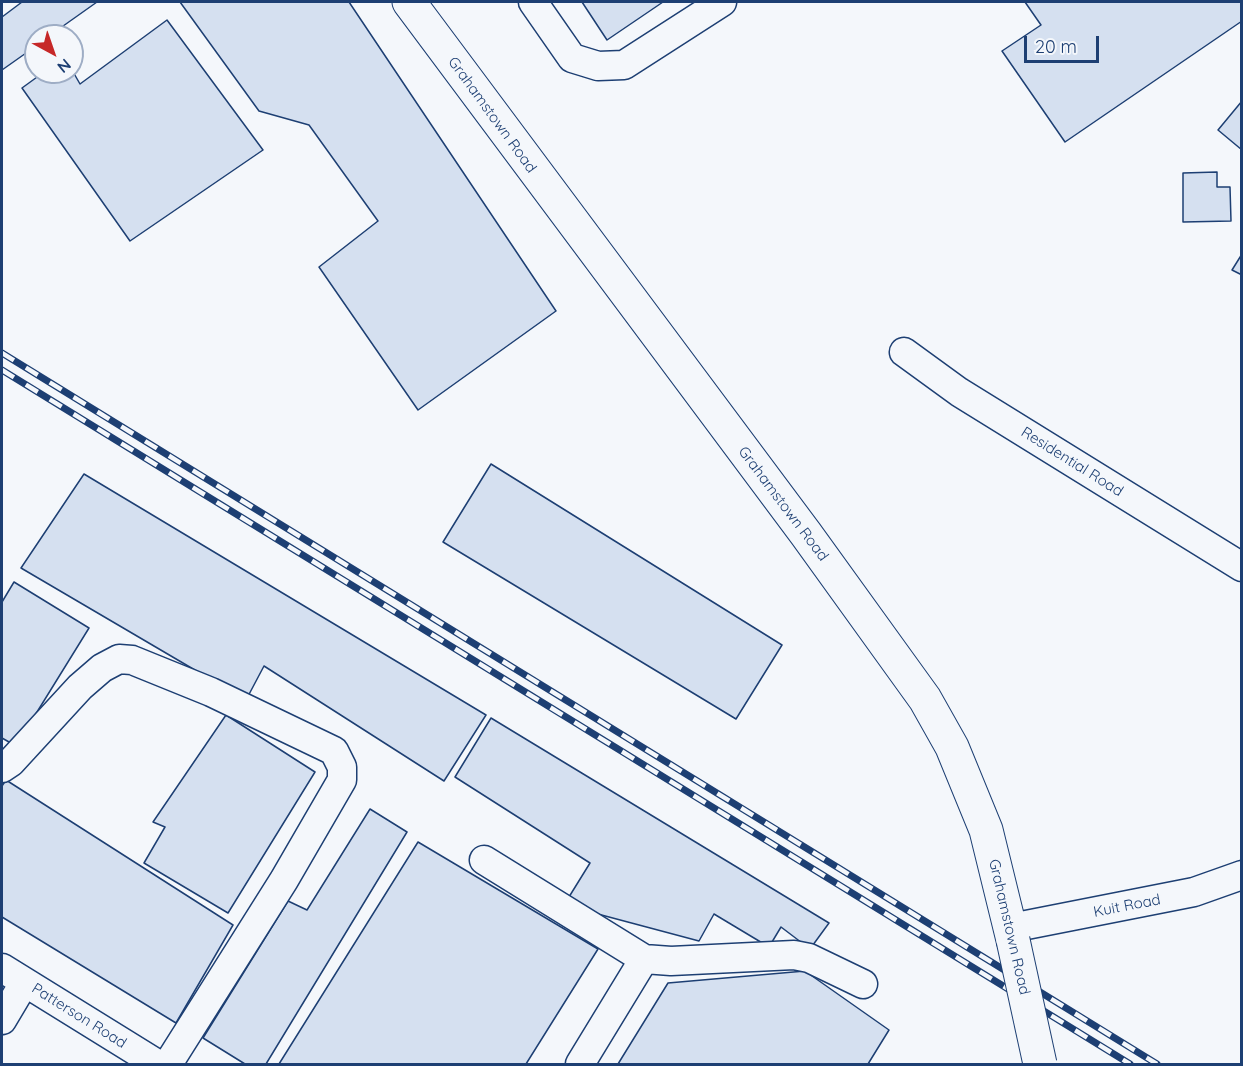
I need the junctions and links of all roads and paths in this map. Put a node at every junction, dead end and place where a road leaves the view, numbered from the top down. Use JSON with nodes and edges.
{"nodes":[{"id":1,"x":409,"y":2,"type":"edge"},
{"id":2,"x":533,"y":2,"type":"edge"},
{"id":3,"x":722,"y":2,"type":"edge"},
{"id":4,"x":904,"y":352,"type":"dead end"},
{"id":5,"x":1242,"y":567,"type":"edge"},
{"id":6,"x":2,"y":768,"type":"edge"},
{"id":7,"x":484,"y":860,"type":"dead end"},
{"id":8,"x":1242,"y":875,"type":"edge"},
{"id":9,"x":1012,"y":934,"type":"junction"},
{"id":10,"x":644,"y":959,"type":"junction"},
{"id":11,"x":13,"y":975,"type":"edge"},
{"id":12,"x":863,"y":984,"type":"dead end"},
{"id":13,"x":2,"y":1020,"type":"edge"},
{"id":14,"x":157,"y":1065,"type":"edge"},
{"id":15,"x":168,"y":1065,"type":"edge"},
{"id":16,"x":580,"y":1065,"type":"edge"},
{"id":17,"x":1040,"y":1065,"type":"edge"}],
"edges":[{"from":1,"to":9,"type":"main road","name":"Grahamstown Road"},
{"from":2,"to":3,"type":"street"},
{"from":4,"to":5,"type":"street","name":"Residential Road"},
{"from":6,"to":15,"type":"street"},
{"from":7,"to":10,"type":"street"},
{"from":8,"to":9,"type":"street","name":"Kuit Road"},
{"from":9,"to":17,"type":"main road","name":"Grahamstown Road","bridge":true},
{"from":10,"to":12,"type":"street"},
{"from":10,"to":16,"type":"street"},
{"from":11,"to":13,"type":"street"},
{"from":11,"to":14,"type":"street","name":"Patterson Road"}]}
